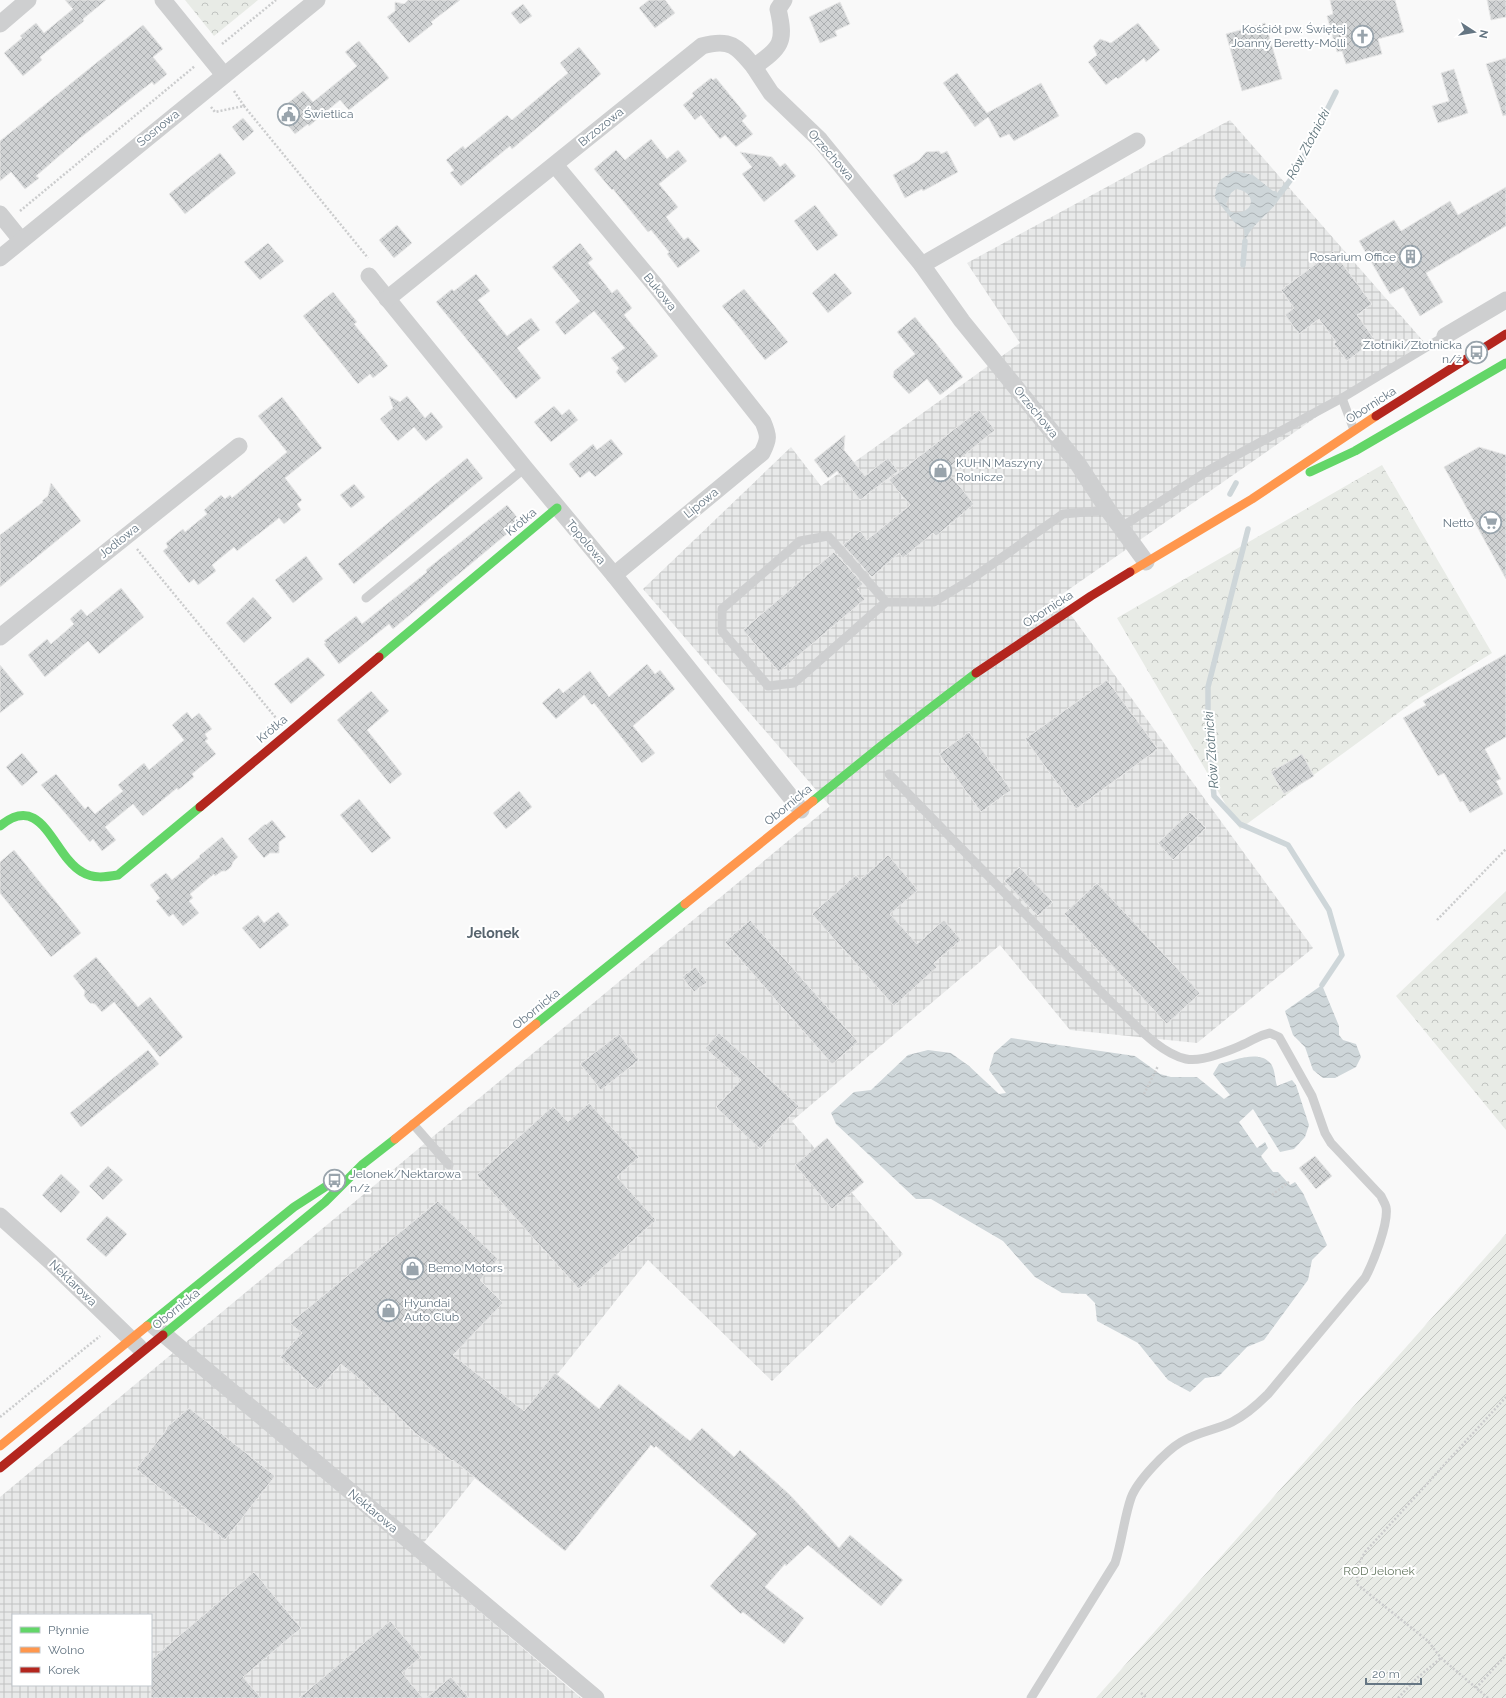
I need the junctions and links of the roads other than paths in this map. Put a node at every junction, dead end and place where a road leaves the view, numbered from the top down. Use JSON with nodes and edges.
{"nodes":[{"id":1,"x":28,"y":0,"type":"edge"},
{"id":2,"x":163,"y":0,"type":"edge"},
{"id":3,"x":317,"y":0,"type":"edge"},
{"id":4,"x":784,"y":0,"type":"edge"},
{"id":5,"x":0,"y":24,"type":"edge"},
{"id":6,"x":754,"y":67,"type":"junction"},
{"id":7,"x":224,"y":75,"type":"junction"},
{"id":8,"x":1137,"y":141,"type":"dead end"},
{"id":9,"x":555,"y":165,"type":"junction"},
{"id":10,"x":3,"y":218,"type":"edge"},
{"id":11,"x":21,"y":240,"type":"junction"},
{"id":12,"x":0,"y":258,"type":"edge"},
{"id":13,"x":922,"y":265,"type":"junction"},
{"id":14,"x":369,"y":276,"type":"dead end"},
{"id":15,"x":388,"y":299,"type":"junction"},
{"id":16,"x":1506,"y":300,"type":"edge"},
{"id":17,"x":1506,"y":334,"type":"edge"},
{"id":18,"x":1445,"y":336,"type":"joint"},
{"id":19,"x":1506,"y":363,"type":"edge"},
{"id":20,"x":1342,"y":398,"type":"junction"},
{"id":21,"x":763,"y":422,"type":"joint"},
{"id":22,"x":1354,"y":430,"type":"junction"},
{"id":23,"x":239,"y":446,"type":"dead end"},
{"id":24,"x":525,"y":468,"type":"junction"},
{"id":25,"x":1252,"y":499,"type":"junction"},
{"id":26,"x":557,"y":508,"type":"junction"},
{"id":27,"x":1108,"y":510,"type":"junction"},
{"id":28,"x":1120,"y":528,"type":"junction"},
{"id":29,"x":1146,"y":562,"type":"junction"},
{"id":30,"x":614,"y":575,"type":"junction"},
{"id":31,"x":366,"y":598,"type":"dead end"},
{"id":32,"x":886,"y":602,"type":"junction"},
{"id":33,"x":0,"y":637,"type":"edge"},
{"id":34,"x":889,"y":774,"type":"dead end"},
{"id":35,"x":801,"y":810,"type":"junction"},
{"id":36,"x":0,"y":826,"type":"edge"},
{"id":37,"x":413,"y":1124,"type":"junction"},
{"id":38,"x":363,"y":1164,"type":"junction"},
{"id":39,"x":449,"y":1165,"type":"dead end"},
{"id":40,"x":0,"y":1216,"type":"edge"},
{"id":41,"x":151,"y":1323,"type":"junction"},
{"id":42,"x":164,"y":1335,"type":"junction"},
{"id":43,"x":131,"y":1339,"type":"junction"},
{"id":44,"x":144,"y":1352,"type":"junction"},
{"id":45,"x":0,"y":1446,"type":"edge"},
{"id":46,"x":0,"y":1468,"type":"edge"},
{"id":47,"x":596,"y":1698,"type":"edge"},
{"id":48,"x":1031,"y":1698,"type":"edge"}],
"edges":[{"from":1,"to":5,"type":"street"},
{"from":2,"to":7,"type":"street"},
{"from":3,"to":7,"type":"street","name":"Sosnowa"},
{"from":4,"to":6,"type":"street"},
{"from":6,"to":9,"type":"street","name":"Brzozowa"},
{"from":6,"to":13,"type":"street","name":"Orzechowa"},
{"from":7,"to":11,"type":"street","name":"Sosnowa"},
{"from":8,"to":13,"type":"street"},
{"from":9,"to":15,"type":"street","name":"Brzozowa"},
{"from":9,"to":21,"type":"street","name":"Bukowa"},
{"from":10,"to":11,"type":"street"},
{"from":11,"to":12,"type":"street","name":"Sosnowa"},
{"from":13,"to":27,"type":"street","name":"Orzechowa"},
{"from":14,"to":15,"type":"street","name":"Topolowa"},
{"from":15,"to":24,"type":"street","name":"Topolowa"},
{"from":16,"to":18,"type":"street"},
{"from":17,"to":22,"type":"main road","name":"Obornicka"},
{"from":18,"to":20,"type":"lane"},
{"from":19,"to":25,"type":"main road","name":"Obornicka"},
{"from":20,"to":22,"type":"lane"},
{"from":20,"to":28,"type":"lane"},
{"from":21,"to":30,"type":"street","name":"Lipowa"},
{"from":22,"to":25,"type":"main road","name":"Obornicka"},
{"from":23,"to":33,"type":"street","name":"Jodłowa"},
{"from":24,"to":26,"type":"street","name":"Topolowa"},
{"from":24,"to":31,"type":"lane"},
{"from":25,"to":29,"type":"main road","name":"Obornicka"},
{"from":26,"to":30,"type":"street","name":"Topolowa"},
{"from":26,"to":36,"type":"main road","name":"Krótka"},
{"from":27,"to":28,"type":"street","name":"Orzechowa"},
{"from":27,"to":32,"type":"lane"},
{"from":28,"to":29,"type":"street","name":"Orzechowa"},
{"from":29,"to":35,"type":"main road","name":"Obornicka"},
{"from":30,"to":35,"type":"street","name":"Topolowa"},
{"from":32,"to":32,"type":"lane"},
{"from":34,"to":48,"type":"lane"},
{"from":35,"to":37,"type":"main road","name":"Obornicka"},
{"from":37,"to":38,"type":"main road","name":"Obornicka"},
{"from":37,"to":39,"type":"lane"},
{"from":38,"to":41,"type":"main road","name":"Obornicka"},
{"from":38,"to":42,"type":"main road","name":"Obornicka"},
{"from":40,"to":43,"type":"street","name":"Nektarowa"},
{"from":41,"to":42,"type":"street","name":"Nektarowa"},
{"from":41,"to":43,"type":"main road","name":"Obornicka"},
{"from":42,"to":44,"type":"main road","name":"Obornicka"},
{"from":42,"to":47,"type":"street","name":"Nektarowa"},
{"from":43,"to":44,"type":"street","name":"Nektarowa"},
{"from":43,"to":45,"type":"main road","name":"Obornicka"},
{"from":44,"to":46,"type":"main road","name":"Obornicka"}]}
